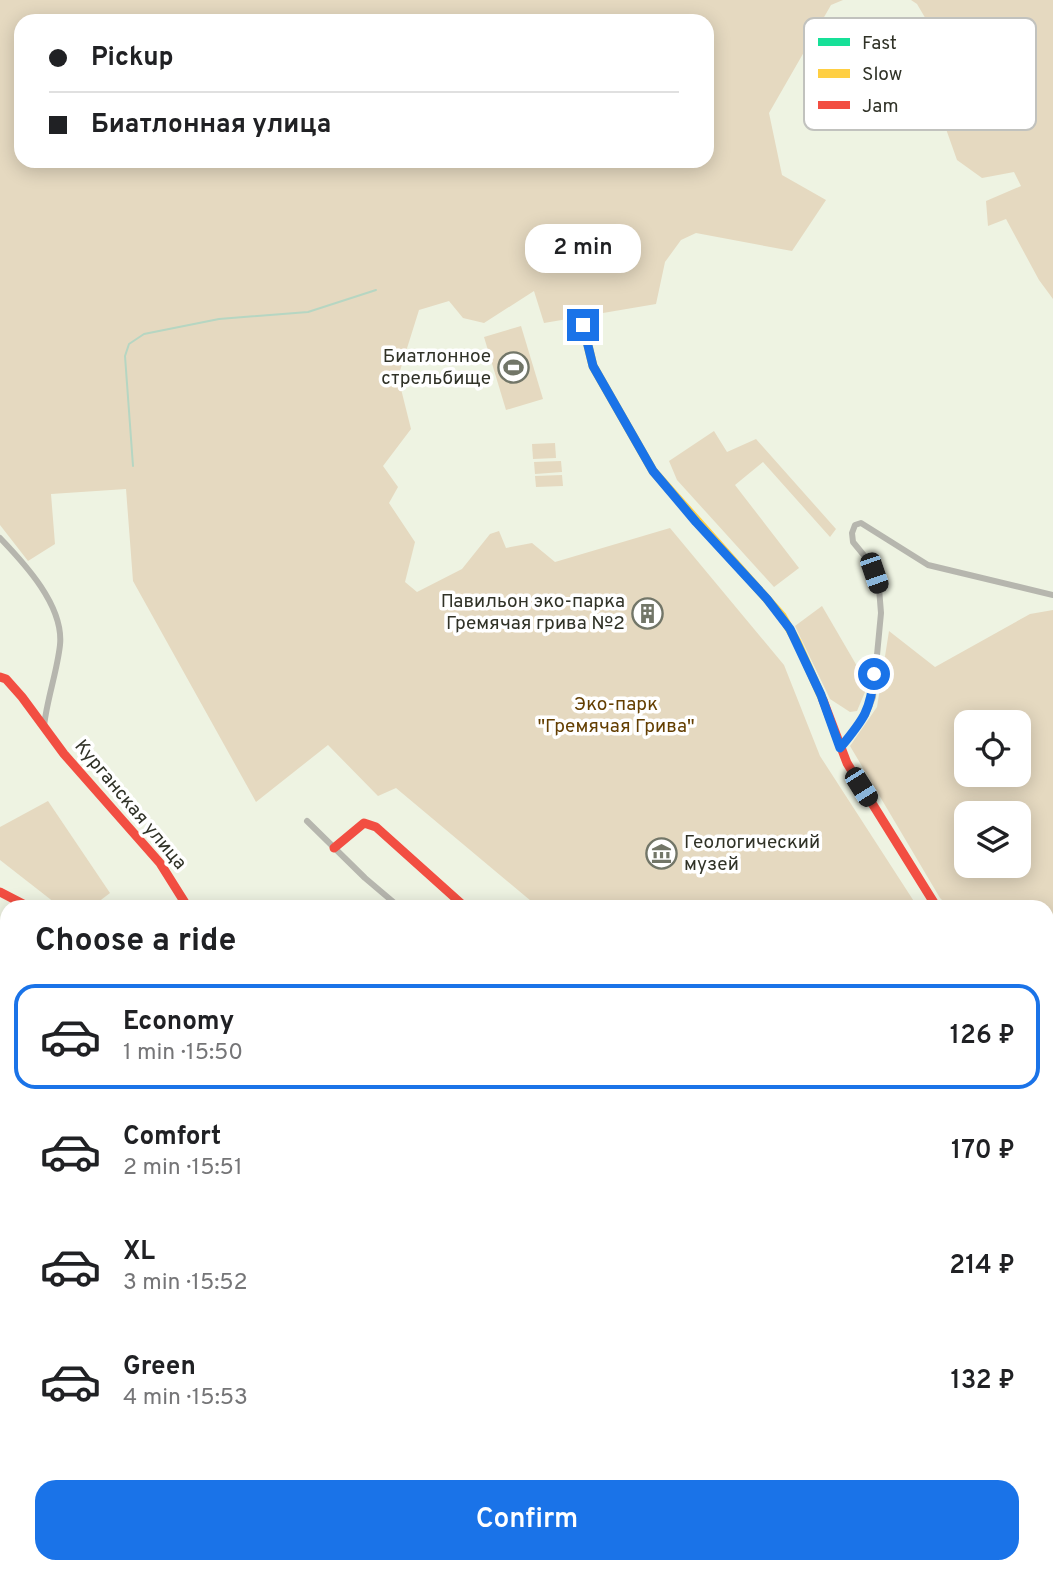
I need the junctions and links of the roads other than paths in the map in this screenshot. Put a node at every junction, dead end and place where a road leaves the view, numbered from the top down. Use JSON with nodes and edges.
{"nodes":[{"id":1,"x":583,"y":325,"type":"dead end"},
{"id":2,"x":0,"y":538,"type":"edge"},
{"id":3,"x":1053,"y":595,"type":"edge"},
{"id":4,"x":0,"y":677,"type":"edge"},
{"id":5,"x":44,"y":728,"type":"junction"},
{"id":6,"x":840,"y":748,"type":"junction"},
{"id":7,"x":307,"y":821,"type":"dead end"},
{"id":8,"x":334,"y":848,"type":"junction"},
{"id":9,"x":183,"y":900,"type":"edge"},
{"id":10,"x":391,"y":900,"type":"edge"},
{"id":11,"x":457,"y":900,"type":"edge"},
{"id":12,"x":932,"y":900,"type":"edge"}],
"edges":[{"from":1,"to":6,"type":"street"},
{"from":2,"to":5,"type":"street"},
{"from":3,"to":6,"type":"street"},
{"from":4,"to":5,"type":"street","name":"Курганская улица"},
{"from":5,"to":9,"type":"street","name":"Курганская улица"},
{"from":6,"to":12,"type":"street"},
{"from":7,"to":8,"type":"street"},
{"from":8,"to":10,"type":"street"},
{"from":8,"to":11,"type":"street"}]}
